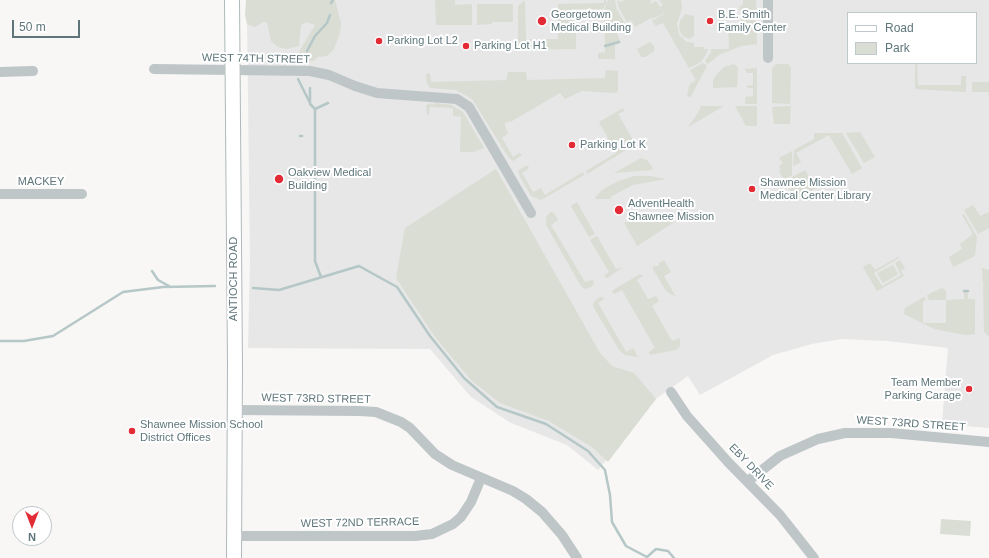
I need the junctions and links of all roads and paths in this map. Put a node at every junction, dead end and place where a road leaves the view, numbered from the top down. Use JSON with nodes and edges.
{"nodes":[{"id":1,"x":232,"y":0,"type":"edge"},
{"id":2,"x":768,"y":0,"type":"edge"},
{"id":3,"x":768,"y":58,"type":"dead end"},
{"id":4,"x":154,"y":69,"type":"dead end"},
{"id":5,"x":33,"y":71,"type":"dead end"},
{"id":6,"x":232,"y":71,"type":"junction"},
{"id":7,"x":0,"y":72,"type":"edge"},
{"id":8,"x":0,"y":194,"type":"edge"},
{"id":9,"x":82,"y":194,"type":"dead end"},
{"id":10,"x":531,"y":213,"type":"dead end"},
{"id":11,"x":671,"y":392,"type":"dead end"},
{"id":12,"x":234,"y":410,"type":"junction"},
{"id":13,"x":989,"y":442,"type":"edge"},
{"id":14,"x":480,"y":478,"type":"junction"},
{"id":15,"x":748,"y":481,"type":"junction"},
{"id":16,"x":234,"y":536,"type":"junction"},
{"id":17,"x":234,"y":558,"type":"edge"},
{"id":18,"x":577,"y":558,"type":"edge"},
{"id":19,"x":814,"y":558,"type":"edge"}],
"edges":[{"from":1,"to":6,"type":"main road","name":"ANTIOCH ROAD"},
{"from":2,"to":3,"type":"street"},
{"from":4,"to":6,"type":"street","name":"WEST 74TH STREET"},
{"from":5,"to":7,"type":"street"},
{"from":6,"to":10,"type":"street","name":"WEST 74TH STREET"},
{"from":6,"to":12,"type":"main road","name":"ANTIOCH ROAD"},
{"from":8,"to":9,"type":"street","name":"MACKEY"},
{"from":11,"to":15,"type":"street","name":"EBY DRIVE"},
{"from":12,"to":14,"type":"street","name":"WEST 73RD STREET"},
{"from":12,"to":16,"type":"main road","name":"ANTIOCH ROAD"},
{"from":13,"to":15,"type":"street","name":"WEST 73RD STREET"},
{"from":14,"to":16,"type":"street","name":"WEST 72ND TERRACE"},
{"from":14,"to":18,"type":"street","name":"WEST 73RD STREET"},
{"from":15,"to":19,"type":"street","name":"EBY DRIVE"},
{"from":16,"to":17,"type":"main road","name":"ANTIOCH ROAD"}]}
